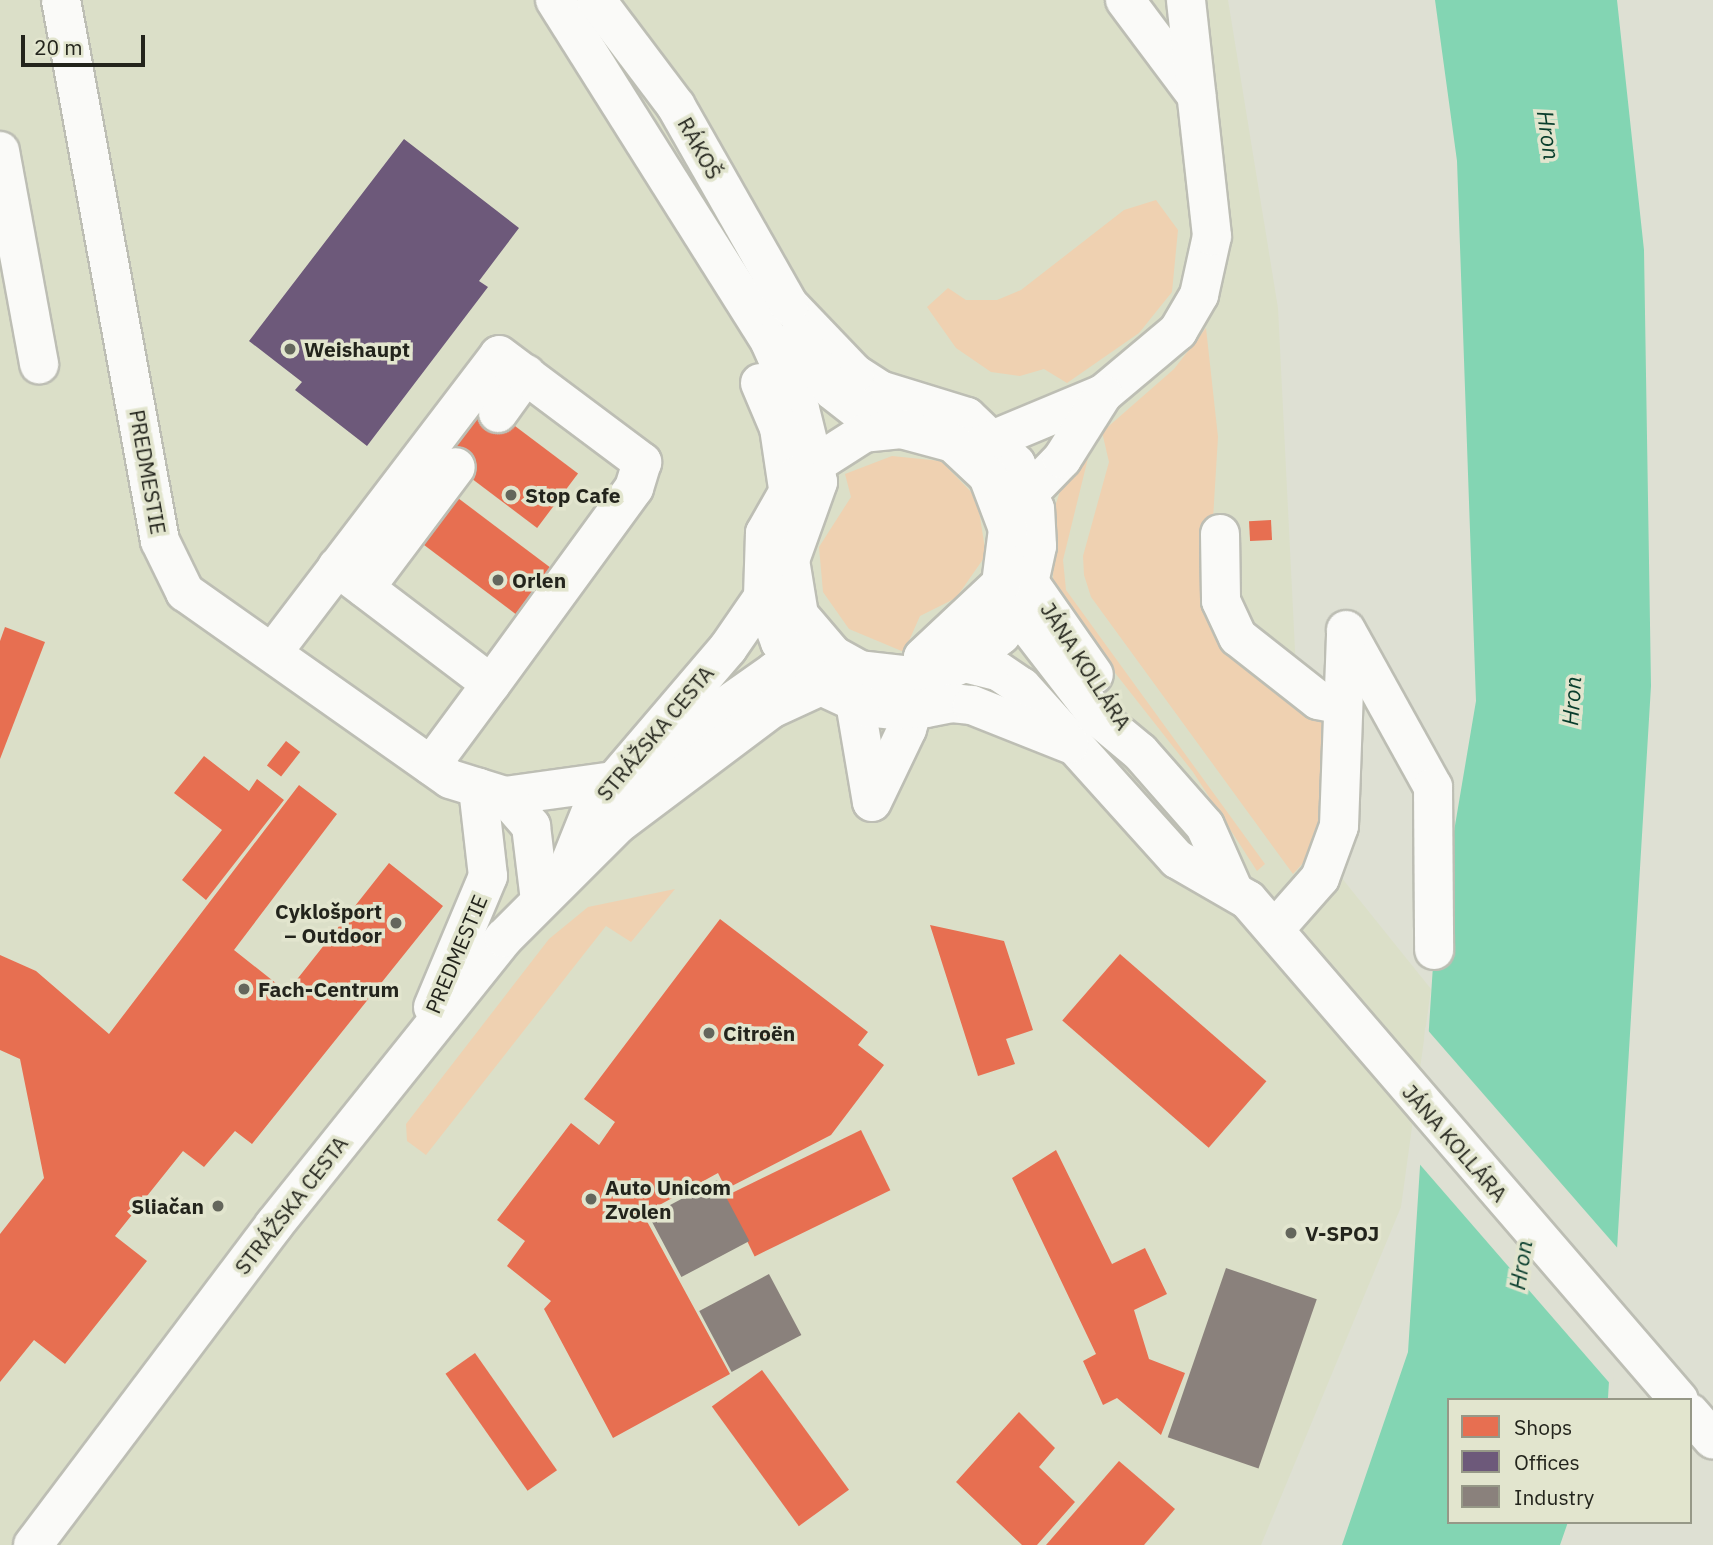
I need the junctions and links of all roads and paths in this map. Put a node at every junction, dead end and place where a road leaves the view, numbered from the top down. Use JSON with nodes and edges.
{"nodes":[{"id":1,"x":61,"y":0,"type":"edge"},
{"id":2,"x":555,"y":0,"type":"edge"},
{"id":3,"x":596,"y":0,"type":"edge"},
{"id":4,"x":1125,"y":0,"type":"edge"},
{"id":5,"x":1186,"y":0,"type":"edge"},
{"id":6,"x":1197,"y":97,"type":"junction"},
{"id":7,"x":0,"y":151,"type":"edge"},
{"id":8,"x":738,"y":300,"type":"junction"},
{"id":9,"x":789,"y":305,"type":"junction"},
{"id":10,"x":39,"y":364,"type":"dead end"},
{"id":11,"x":526,"y":374,"type":"junction"},
{"id":12,"x":1103,"y":394,"type":"junction"},
{"id":13,"x":498,"y":413,"type":"dead end"},
{"id":14,"x":883,"y":430,"type":"junction"},
{"id":15,"x":980,"y":445,"type":"junction"},
{"id":16,"x":814,"y":460,"type":"junction"},
{"id":17,"x":456,"y":467,"type":"dead end"},
{"id":18,"x":788,"y":488,"type":"junction"},
{"id":19,"x":1030,"y":492,"type":"junction"},
{"id":20,"x":1220,"y":534,"type":"dead end"},
{"id":21,"x":351,"y":578,"type":"junction"},
{"id":22,"x":1015,"y":594,"type":"junction"},
{"id":23,"x":763,"y":597,"type":"junction"},
{"id":24,"x":273,"y":652,"type":"junction"},
{"id":25,"x":965,"y":663,"type":"junction"},
{"id":26,"x":826,"y":676,"type":"junction"},
{"id":27,"x":491,"y":684,"type":"junction"},
{"id":28,"x":916,"y":694,"type":"junction"},
{"id":29,"x":1343,"y":705,"type":"junction"},
{"id":30,"x":1070,"y":744,"type":"junction"},
{"id":31,"x":431,"y":765,"type":"junction"},
{"id":32,"x":615,"y":781,"type":"junction"},
{"id":33,"x":492,"y":792,"type":"junction"},
{"id":34,"x":1232,"y":887,"type":"junction"},
{"id":35,"x":552,"y":889,"type":"junction"},
{"id":36,"x":1275,"y":929,"type":"junction"},
{"id":37,"x":1434,"y":950,"type":"dead end"},
{"id":38,"x":422,"y":1037,"type":"junction"},
{"id":39,"x":1677,"y":1398,"type":"edge"},
{"id":40,"x":33,"y":1545,"type":"edge"}],
"edges":[{"from":1,"to":24,"type":"street","name":"PREDMESTIE"},
{"from":2,"to":8,"type":"street","name":"RÁKOŠ"},
{"from":3,"to":9,"type":"street","name":"RÁKOŠ"},
{"from":4,"to":6,"type":"street"},
{"from":5,"to":6,"type":"street"},
{"from":6,"to":12,"type":"street"},
{"from":7,"to":10,"type":"street"},
{"from":8,"to":16,"type":"street","name":"RÁKOŠ"},
{"from":8,"to":18,"type":"street","name":"RÁKOŠ"},
{"from":9,"to":14,"type":"street","name":"RÁKOŠ"},
{"from":9,"to":15,"type":"street","name":"RÁKOŠ"},
{"from":11,"to":13,"type":"street"},
{"from":11,"to":21,"type":"street"},
{"from":11,"to":27,"type":"street"},
{"from":12,"to":15,"type":"street"},
{"from":12,"to":19,"type":"street"},
{"from":14,"to":15,"type":"street"},
{"from":14,"to":16,"type":"street"},
{"from":15,"to":19,"type":"street"},
{"from":15,"to":22,"type":"street"},
{"from":16,"to":18,"type":"street"},
{"from":16,"to":26,"type":"street","name":"RÁKOŠ"},
{"from":17,"to":21,"type":"street"},
{"from":18,"to":23,"type":"street"},
{"from":19,"to":22,"type":"street"},
{"from":20,"to":29,"type":"street"},
{"from":21,"to":24,"type":"street"},
{"from":21,"to":27,"type":"street"},
{"from":22,"to":25,"type":"street"},
{"from":22,"to":28,"type":"street"},
{"from":22,"to":34,"type":"street","name":"JÁNA KOLLÁRA"},
{"from":23,"to":26,"type":"street"},
{"from":23,"to":32,"type":"street","name":"STRÁŽSKA CESTA"},
{"from":24,"to":31,"type":"street","name":"PREDMESTIE"},
{"from":25,"to":28,"type":"street"},
{"from":25,"to":30,"type":"street","name":"JÁNA KOLLÁRA"},
{"from":26,"to":28,"type":"street"},
{"from":26,"to":28,"type":"street"},
{"from":26,"to":28,"type":"street"},
{"from":26,"to":35,"type":"street","name":"STRÁŽSKA CESTA"},
{"from":27,"to":31,"type":"street"},
{"from":28,"to":30,"type":"street","name":"JÁNA KOLLÁRA"},
{"from":29,"to":36,"type":"street"},
{"from":29,"to":37,"type":"street"},
{"from":30,"to":34,"type":"street","name":"JÁNA KOLLÁRA"},
{"from":31,"to":33,"type":"street","name":"PREDMESTIE"},
{"from":32,"to":33,"type":"street"},
{"from":32,"to":35,"type":"street","name":"STRÁŽSKA CESTA"},
{"from":33,"to":35,"type":"street"},
{"from":33,"to":38,"type":"street","name":"PREDMESTIE"},
{"from":34,"to":36,"type":"street","name":"JÁNA KOLLÁRA"},
{"from":35,"to":38,"type":"street","name":"STRÁŽSKA CESTA"},
{"from":36,"to":39,"type":"street","name":"JÁNA KOLLÁRA"},
{"from":38,"to":40,"type":"street","name":"STRÁŽSKA CESTA"}]}
